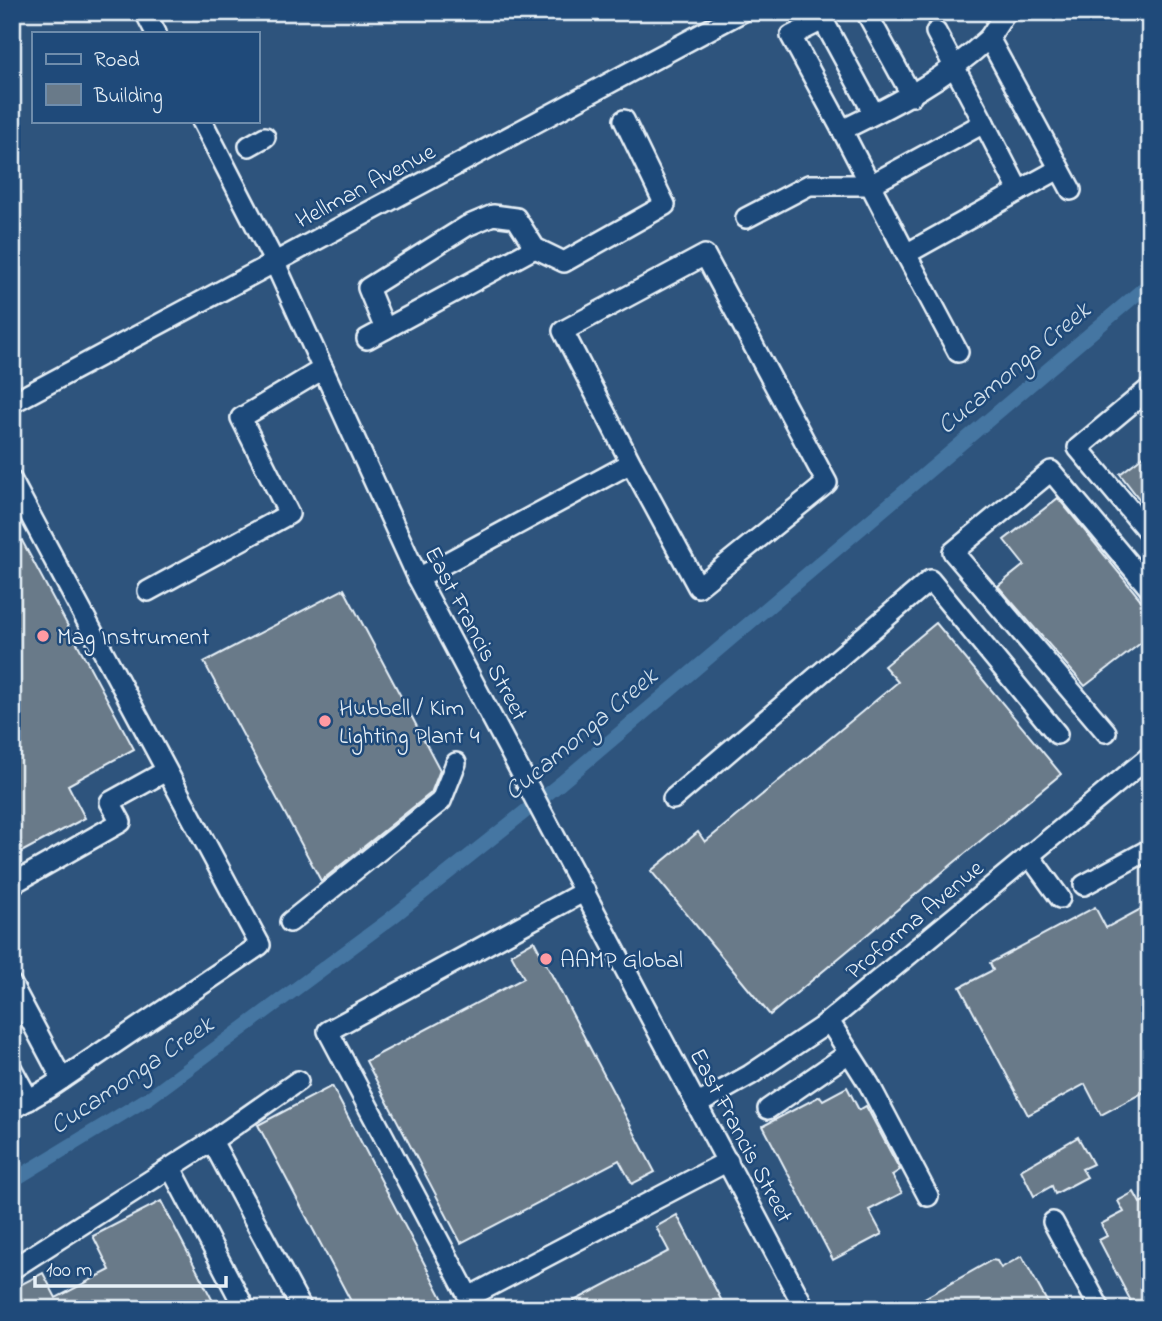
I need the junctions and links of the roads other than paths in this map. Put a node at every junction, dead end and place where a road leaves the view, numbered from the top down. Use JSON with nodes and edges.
{"nodes":[{"id":1,"x":145,"y":12,"type":"edge"},
{"id":2,"x":742,"y":12,"type":"edge"},
{"id":3,"x":866,"y":12,"type":"edge"},
{"id":4,"x":1008,"y":12,"type":"edge"},
{"id":5,"x":155,"y":32,"type":"edge"},
{"id":6,"x":936,"y":32,"type":"dead end"},
{"id":7,"x":989,"y":38,"type":"junction"},
{"id":8,"x":955,"y":67,"type":"junction"},
{"id":9,"x":912,"y":96,"type":"junction"},
{"id":10,"x":874,"y":114,"type":"junction"},
{"id":11,"x":624,"y":120,"type":"dead end"},
{"id":12,"x":203,"y":122,"type":"edge"},
{"id":13,"x":984,"y":123,"type":"junction"},
{"id":14,"x":842,"y":130,"type":"junction"},
{"id":15,"x":1059,"y":169,"type":"junction"},
{"id":16,"x":870,"y":185,"type":"junction"},
{"id":17,"x":1071,"y":190,"type":"dead end"},
{"id":18,"x":1019,"y":191,"type":"junction"},
{"id":19,"x":746,"y":218,"type":"dead end"},
{"id":20,"x":535,"y":248,"type":"junction"},
{"id":21,"x":906,"y":254,"type":"junction"},
{"id":22,"x":274,"y":261,"type":"junction"},
{"id":23,"x":385,"y":329,"type":"junction"},
{"id":24,"x":367,"y":339,"type":"dead end"},
{"id":25,"x":958,"y":352,"type":"dead end"},
{"id":26,"x":323,"y":369,"type":"junction"},
{"id":27,"x":1150,"y":388,"type":"edge"},
{"id":28,"x":12,"y":403,"type":"edge"},
{"id":29,"x":631,"y":463,"type":"junction"},
{"id":30,"x":12,"y":481,"type":"edge"},
{"id":31,"x":1150,"y":534,"type":"edge"},
{"id":32,"x":418,"y":578,"type":"junction"},
{"id":33,"x":1150,"y":589,"type":"edge"},
{"id":34,"x":148,"y":591,"type":"dead end"},
{"id":35,"x":1106,"y":732,"type":"dead end"},
{"id":36,"x":1057,"y":734,"type":"dead end"},
{"id":37,"x":1150,"y":756,"type":"edge"},
{"id":38,"x":456,"y":763,"type":"dead end"},
{"id":39,"x":166,"y":771,"type":"junction"},
{"id":40,"x":673,"y":799,"type":"dead end"},
{"id":41,"x":1150,"y":849,"type":"edge"},
{"id":42,"x":1029,"y":855,"type":"junction"},
{"id":43,"x":12,"y":884,"type":"edge"},
{"id":44,"x":1084,"y":885,"type":"dead end"},
{"id":45,"x":585,"y":891,"type":"junction"},
{"id":46,"x":1060,"y":898,"type":"dead end"},
{"id":47,"x":290,"y":922,"type":"dead end"},
{"id":48,"x":12,"y":985,"type":"edge"},
{"id":49,"x":829,"y":1021,"type":"junction"},
{"id":50,"x":849,"y":1053,"type":"junction"},
{"id":51,"x":12,"y":1069,"type":"edge"},
{"id":52,"x":62,"y":1079,"type":"junction"},
{"id":53,"x":298,"y":1081,"type":"dead end"},
{"id":54,"x":698,"y":1104,"type":"junction"},
{"id":55,"x":21,"y":1105,"type":"edge"},
{"id":56,"x":768,"y":1109,"type":"dead end"},
{"id":57,"x":212,"y":1141,"type":"junction"},
{"id":58,"x":728,"y":1161,"type":"junction"},
{"id":59,"x":171,"y":1168,"type":"junction"},
{"id":60,"x":928,"y":1196,"type":"dead end"},
{"id":61,"x":1053,"y":1222,"type":"dead end"},
{"id":62,"x":12,"y":1269,"type":"edge"},
{"id":63,"x":472,"y":1303,"type":"edge"},
{"id":64,"x":245,"y":1309,"type":"edge"},
{"id":65,"x":302,"y":1309,"type":"edge"},
{"id":66,"x":805,"y":1309,"type":"edge"},
{"id":67,"x":1100,"y":1309,"type":"edge"}],
"edges":[{"from":1,"to":5,"type":"street"},
{"from":2,"to":22,"type":"street","name":"Hellman Avenue"},
{"from":3,"to":9,"type":"street"},
{"from":4,"to":7,"type":"street"},
{"from":6,"to":8,"type":"street"},
{"from":7,"to":8,"type":"street"},
{"from":7,"to":15,"type":"street"},
{"from":8,"to":9,"type":"street"},
{"from":8,"to":13,"type":"street"},
{"from":9,"to":10,"type":"street"},
{"from":10,"to":14,"type":"street"},
{"from":10,"to":14,"type":"street"},
{"from":11,"to":20,"type":"street"},
{"from":12,"to":22,"type":"street","name":"East Francis Street"},
{"from":13,"to":16,"type":"street"},
{"from":13,"to":18,"type":"street"},
{"from":14,"to":16,"type":"street"},
{"from":15,"to":17,"type":"street"},
{"from":15,"to":18,"type":"street"},
{"from":16,"to":19,"type":"street"},
{"from":16,"to":21,"type":"street"},
{"from":18,"to":21,"type":"street"},
{"from":20,"to":23,"type":"street"},
{"from":20,"to":23,"type":"street"},
{"from":21,"to":25,"type":"street"},
{"from":22,"to":26,"type":"street","name":"East Francis Street"},
{"from":22,"to":28,"type":"street","name":"Hellman Avenue"},
{"from":23,"to":24,"type":"street"},
{"from":26,"to":32,"type":"street","name":"East Francis Street"},
{"from":26,"to":34,"type":"street"},
{"from":27,"to":31,"type":"street"},
{"from":29,"to":29,"type":"street"},
{"from":29,"to":32,"type":"street"},
{"from":30,"to":39,"type":"street"},
{"from":32,"to":45,"type":"street","name":"East Francis Street"},
{"from":33,"to":35,"type":"street"},
{"from":36,"to":40,"type":"street"},
{"from":37,"to":42,"type":"street","name":"Proforma Avenue"},
{"from":38,"to":47,"type":"street"},
{"from":39,"to":43,"type":"street"},
{"from":39,"to":52,"type":"street"},
{"from":41,"to":44,"type":"street"},
{"from":42,"to":46,"type":"street"},
{"from":42,"to":49,"type":"street","name":"Proforma Avenue"},
{"from":45,"to":54,"type":"street","name":"East Francis Street"},
{"from":45,"to":63,"type":"street"},
{"from":48,"to":52,"type":"street"},
{"from":49,"to":50,"type":"street"},
{"from":49,"to":54,"type":"street","name":"Proforma Avenue"},
{"from":50,"to":56,"type":"street"},
{"from":50,"to":60,"type":"street"},
{"from":51,"to":55,"type":"street"},
{"from":52,"to":55,"type":"street"},
{"from":53,"to":57,"type":"street"},
{"from":54,"to":58,"type":"street","name":"East Francis Street"},
{"from":57,"to":59,"type":"street"},
{"from":57,"to":65,"type":"street"},
{"from":58,"to":63,"type":"street"},
{"from":58,"to":66,"type":"street","name":"East Francis Street"},
{"from":59,"to":62,"type":"street"},
{"from":59,"to":64,"type":"street"},
{"from":61,"to":67,"type":"street"}]}
